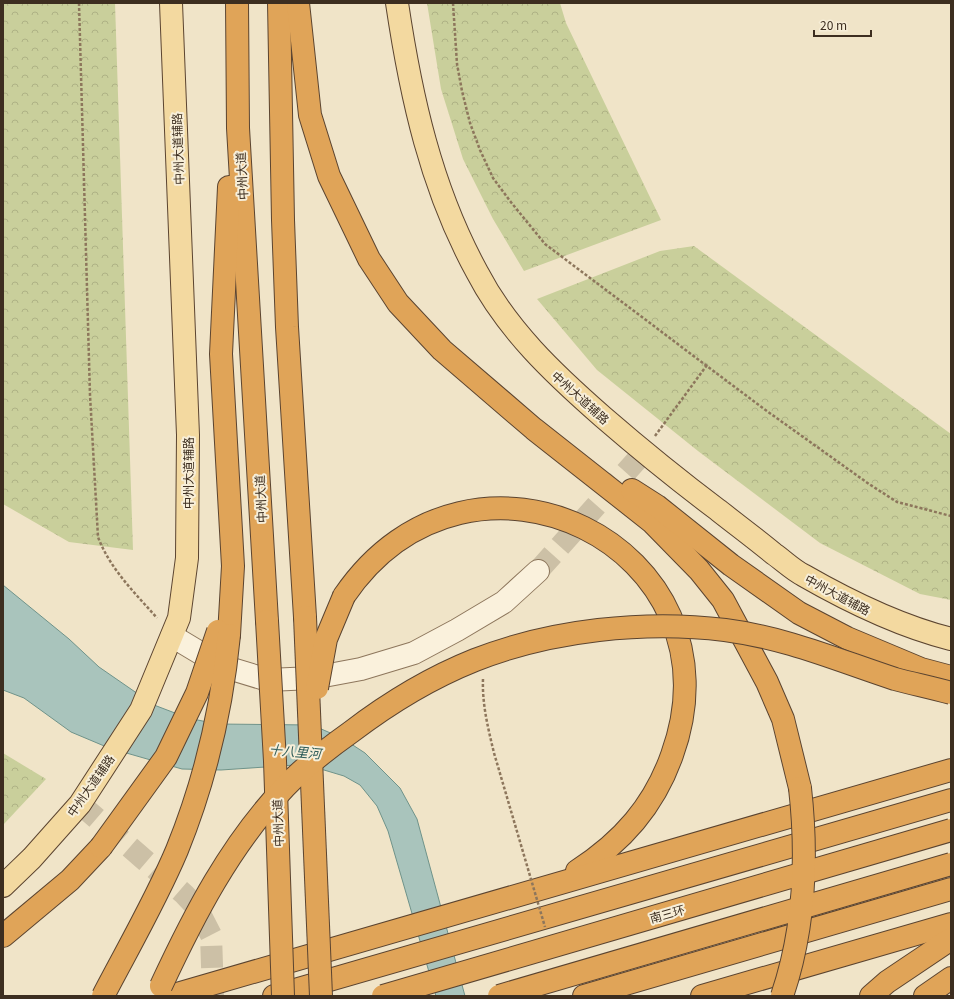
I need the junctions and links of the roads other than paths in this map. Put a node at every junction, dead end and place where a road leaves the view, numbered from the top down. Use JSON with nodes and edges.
{"nodes":[{"id":1,"x":171,"y":3,"type":"edge"},
{"id":2,"x":237,"y":3,"type":"edge"},
{"id":3,"x":279,"y":3,"type":"edge"},
{"id":4,"x":298,"y":3,"type":"edge"},
{"id":5,"x":397,"y":3,"type":"edge"},
{"id":6,"x":237,"y":36,"type":"junction"},
{"id":7,"x":534,"y":429,"type":"junction"},
{"id":8,"x":538,"y":571,"type":"tunnel mouth"},
{"id":9,"x":224,"y":633,"type":"junction"},
{"id":10,"x":951,"y":639,"type":"edge"},
{"id":11,"x":170,"y":641,"type":"junction"},
{"id":12,"x":951,"y":677,"type":"edge"},
{"id":13,"x":951,"y":693,"type":"edge"},
{"id":14,"x":310,"y":727,"type":"junction"},
{"id":15,"x":951,"y":770,"type":"edge"},
{"id":16,"x":951,"y":800,"type":"edge"},
{"id":17,"x":951,"y":830,"type":"edge"},
{"id":18,"x":951,"y":864,"type":"edge"},
{"id":19,"x":558,"y":883,"type":"junction"},
{"id":20,"x":3,"y":886,"type":"edge"},
{"id":21,"x":951,"y":889,"type":"edge"},
{"id":22,"x":951,"y":924,"type":"edge"},
{"id":23,"x":3,"y":936,"type":"edge"},
{"id":24,"x":951,"y":939,"type":"edge"},
{"id":25,"x":951,"y":978,"type":"edge"},
{"id":26,"x":103,"y":996,"type":"edge"},
{"id":27,"x":158,"y":996,"type":"edge"},
{"id":28,"x":170,"y":996,"type":"edge"},
{"id":29,"x":274,"y":996,"type":"edge"},
{"id":30,"x":284,"y":996,"type":"edge"},
{"id":31,"x":321,"y":996,"type":"edge"},
{"id":32,"x":382,"y":996,"type":"edge"},
{"id":33,"x":499,"y":996,"type":"edge"},
{"id":34,"x":584,"y":996,"type":"edge"},
{"id":35,"x":702,"y":996,"type":"edge"},
{"id":36,"x":782,"y":996,"type":"edge"},
{"id":37,"x":871,"y":996,"type":"edge"},
{"id":38,"x":924,"y":996,"type":"edge"}],
"edges":[{"from":1,"to":11,"type":"main road","name":"中州大道辅路"},
{"from":2,"to":6,"type":"highway","name":"中州大道"},
{"from":3,"to":14,"type":"highway","bridge":true},
{"from":4,"to":7,"type":"highway"},
{"from":5,"to":10,"type":"main road","name":"中州大道辅路"},
{"from":6,"to":9,"type":"highway"},
{"from":6,"to":30,"type":"highway","name":"中州大道","bridge":true},
{"from":7,"to":12,"type":"highway"},
{"from":7,"to":36,"type":"highway","bridge":true},
{"from":8,"to":11,"type":"street"},
{"from":9,"to":23,"type":"highway","bridge":true},
{"from":9,"to":26,"type":"highway","bridge":true},
{"from":11,"to":20,"type":"main road","name":"中州大道辅路"},
{"from":13,"to":27,"type":"highway","bridge":true},
{"from":14,"to":19,"type":"highway","bridge":true},
{"from":14,"to":31,"type":"highway","bridge":true},
{"from":15,"to":19,"type":"highway"},
{"from":16,"to":29,"type":"highway"},
{"from":17,"to":32,"type":"highway","name":"南三环","bridge":true},
{"from":18,"to":33,"type":"highway","bridge":true},
{"from":19,"to":28,"type":"highway"},
{"from":21,"to":34,"type":"highway"},
{"from":22,"to":35,"type":"highway"},
{"from":24,"to":37,"type":"highway"},
{"from":25,"to":38,"type":"highway"}]}
